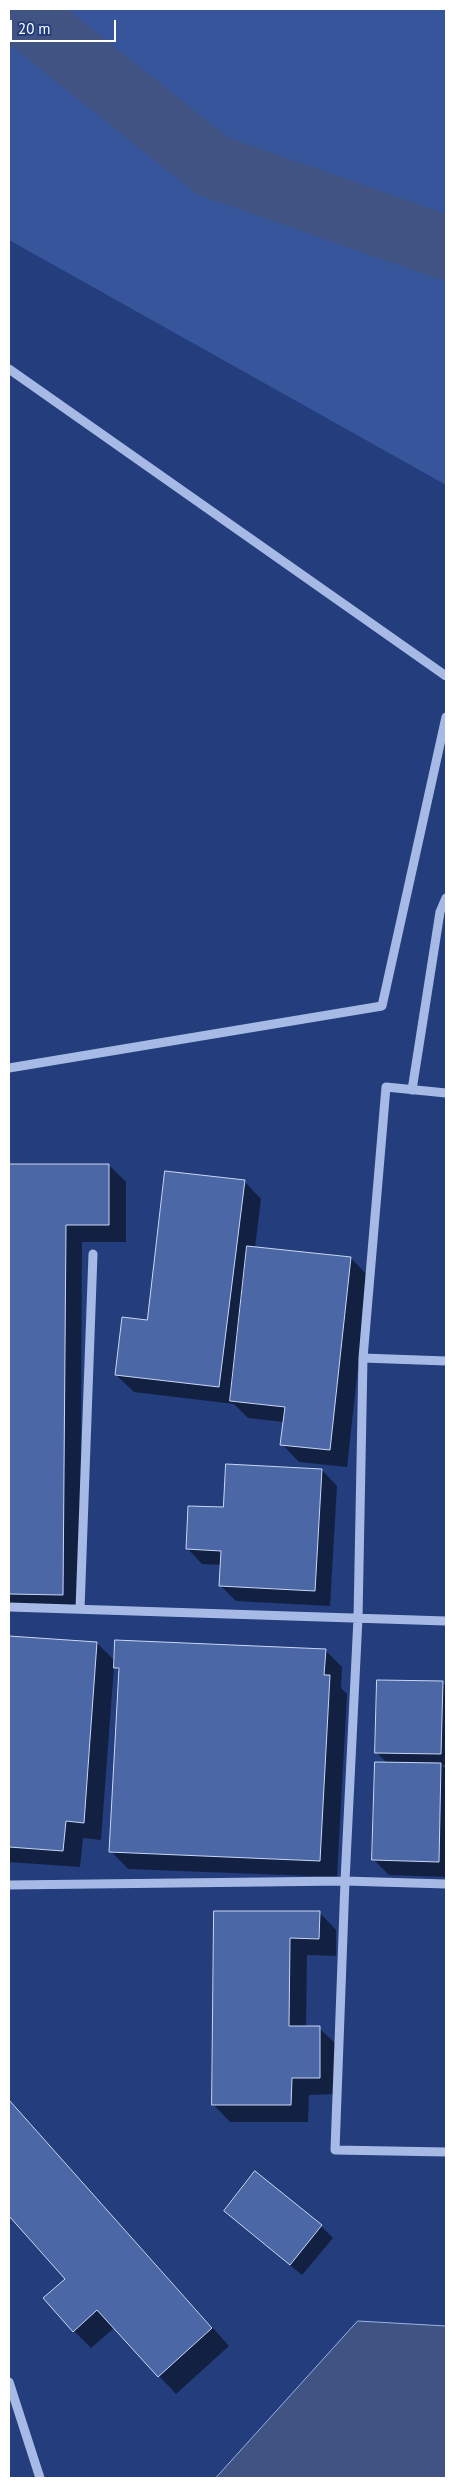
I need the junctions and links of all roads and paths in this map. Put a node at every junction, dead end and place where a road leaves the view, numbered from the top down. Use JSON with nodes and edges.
{"nodes":[{"id":1,"x":9,"y":369,"type":"edge"},
{"id":2,"x":446,"y":676,"type":"edge"},
{"id":3,"x":446,"y":717,"type":"edge"},
{"id":4,"x":446,"y":898,"type":"edge"},
{"id":5,"x":9,"y":1068,"type":"edge"},
{"id":6,"x":412,"y":1090,"type":"junction"},
{"id":7,"x":446,"y":1093,"type":"edge"},
{"id":8,"x":93,"y":1254,"type":"dead end"},
{"id":9,"x":363,"y":1358,"type":"junction"},
{"id":10,"x":446,"y":1361,"type":"edge"},
{"id":11,"x":9,"y":1607,"type":"edge"},
{"id":12,"x":80,"y":1609,"type":"junction"},
{"id":13,"x":358,"y":1618,"type":"junction"},
{"id":14,"x":446,"y":1621,"type":"edge"},
{"id":15,"x":345,"y":1881,"type":"junction"},
{"id":16,"x":446,"y":1884,"type":"edge"},
{"id":17,"x":9,"y":1885,"type":"edge"},
{"id":18,"x":446,"y":2152,"type":"edge"},
{"id":19,"x":9,"y":2382,"type":"edge"},
{"id":20,"x":40,"y":2478,"type":"edge"}],
"edges":[{"from":1,"to":2,"type":"street"},
{"from":3,"to":5,"type":"street"},
{"from":4,"to":6,"type":"street"},
{"from":6,"to":7,"type":"street"},
{"from":6,"to":9,"type":"street"},
{"from":8,"to":12,"type":"street"},
{"from":9,"to":10,"type":"street"},
{"from":9,"to":13,"type":"street"},
{"from":11,"to":12,"type":"street"},
{"from":12,"to":13,"type":"street"},
{"from":13,"to":14,"type":"street"},
{"from":13,"to":15,"type":"street"},
{"from":15,"to":16,"type":"street"},
{"from":15,"to":17,"type":"street"},
{"from":15,"to":18,"type":"street"},
{"from":19,"to":20,"type":"street"}]}
